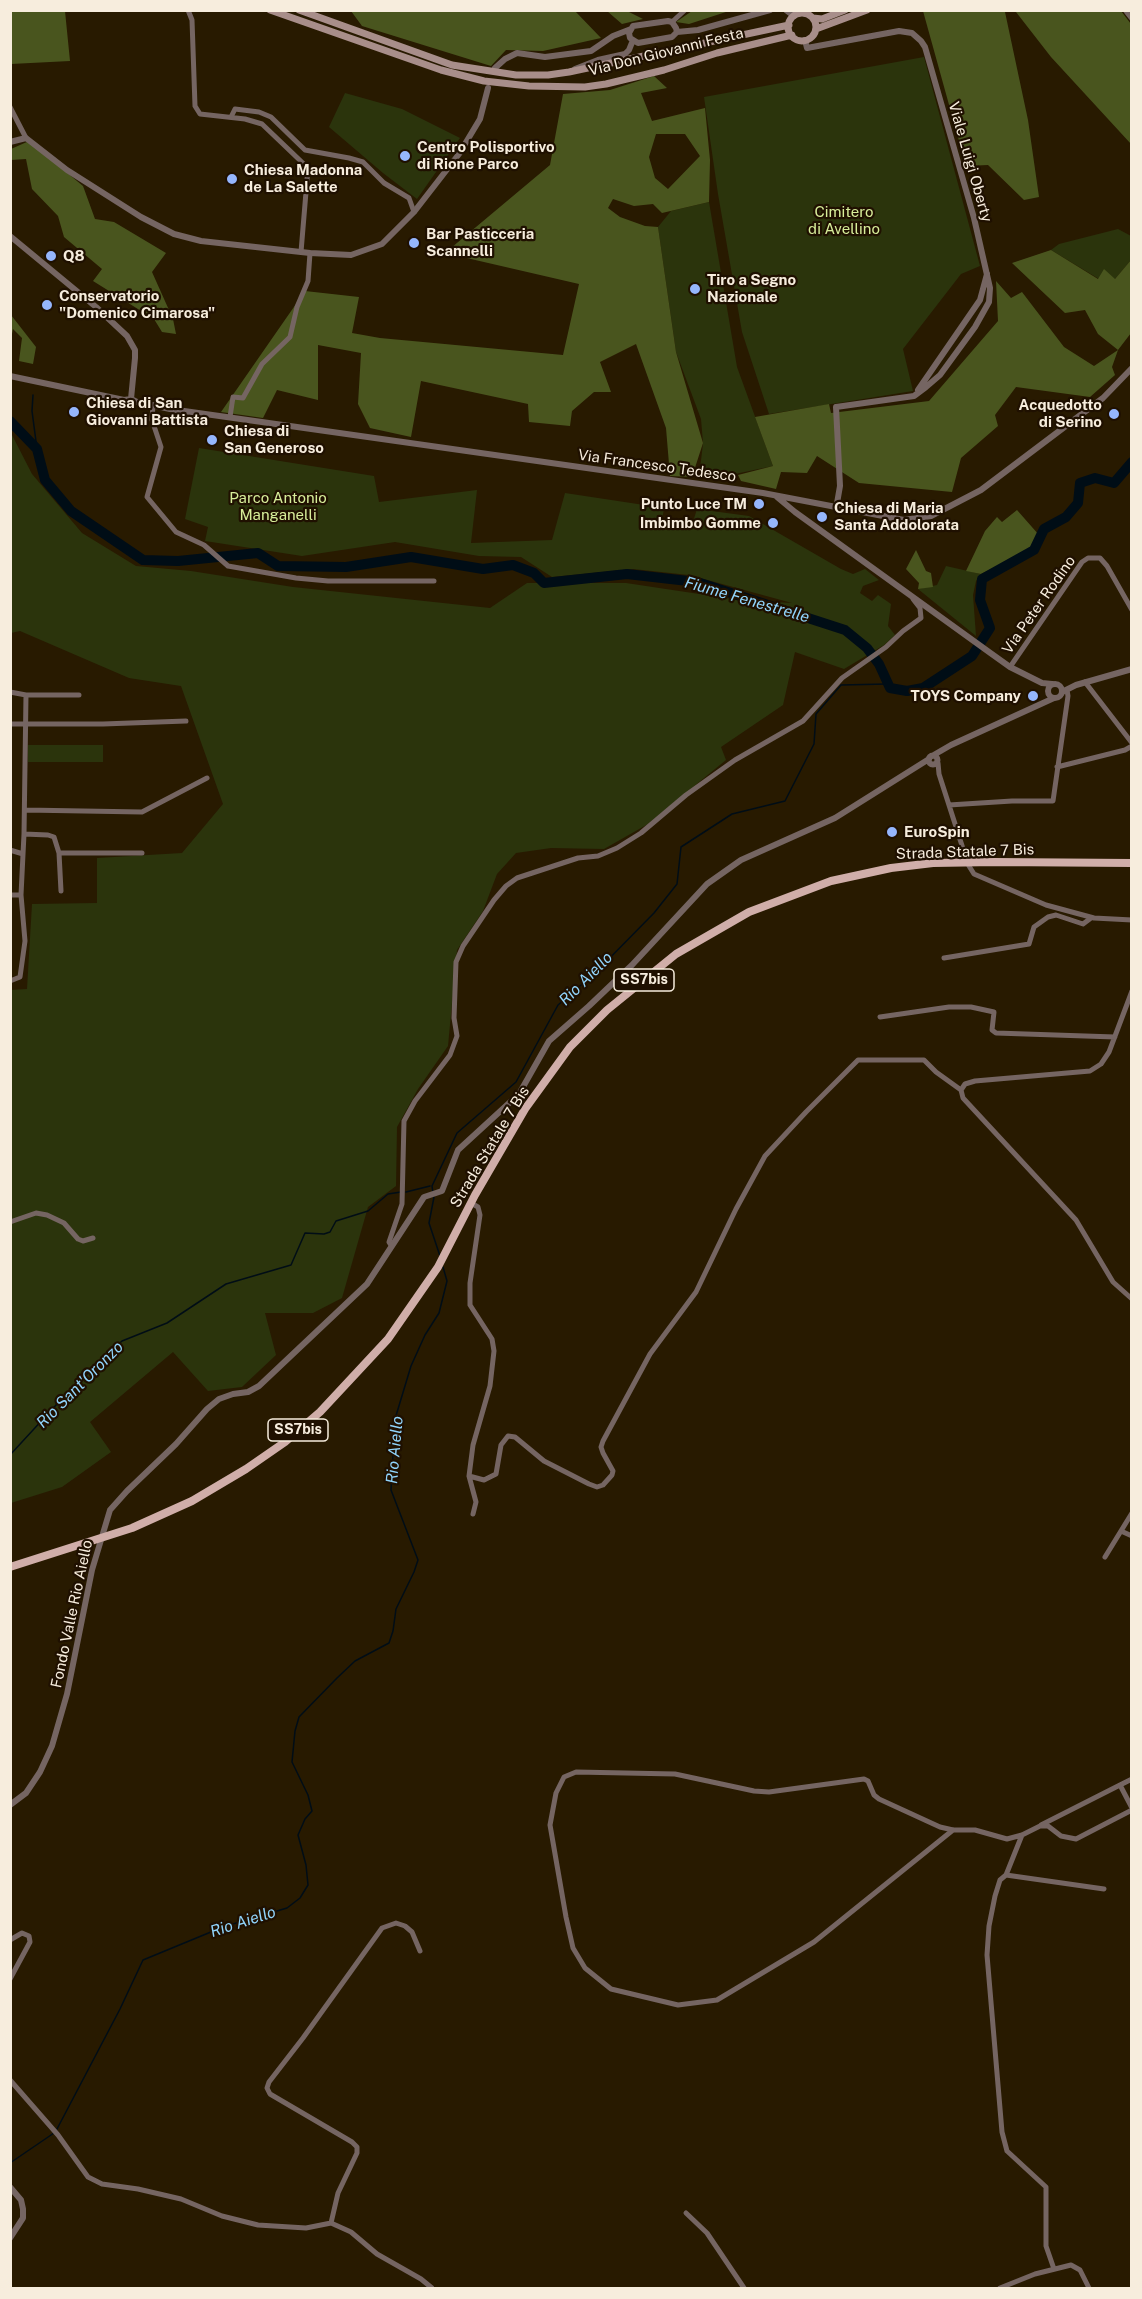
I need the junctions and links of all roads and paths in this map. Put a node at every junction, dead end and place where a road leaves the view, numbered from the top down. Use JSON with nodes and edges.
{"nodes":[{"id":1,"x":188,"y":10,"type":"edge"},
{"id":2,"x":270,"y":10,"type":"edge"},
{"id":3,"x":298,"y":10,"type":"edge"},
{"id":4,"x":685,"y":10,"type":"edge"},
{"id":5,"x":770,"y":10,"type":"edge"},
{"id":6,"x":786,"y":10,"type":"edge"},
{"id":7,"x":845,"y":10,"type":"edge"},
{"id":8,"x":867,"y":10,"type":"edge"},
{"id":9,"x":1125,"y":10,"type":"edge"},
{"id":10,"x":794,"y":16,"type":"junction"},
{"id":11,"x":813,"y":18,"type":"junction"},
{"id":12,"x":1131,"y":19,"type":"edge"},
{"id":13,"x":672,"y":22,"type":"junction"},
{"id":14,"x":789,"y":25,"type":"junction"},
{"id":15,"x":631,"y":29,"type":"junction"},
{"id":16,"x":816,"y":29,"type":"junction"},
{"id":17,"x":677,"y":32,"type":"junction"},
{"id":18,"x":792,"y":35,"type":"junction"},
{"id":19,"x":633,"y":40,"type":"junction"},
{"id":20,"x":805,"y":40,"type":"junction"},
{"id":21,"x":495,"y":68,"type":"dead end"},
{"id":22,"x":569,"y":72,"type":"junction"},
{"id":23,"x":488,"y":88,"type":"dead end"},
{"id":24,"x":10,"y":107,"type":"edge"},
{"id":25,"x":231,"y":117,"type":"junction"},
{"id":26,"x":26,"y":138,"type":"junction"},
{"id":27,"x":10,"y":142,"type":"edge"},
{"id":28,"x":414,"y":212,"type":"junction"},
{"id":29,"x":10,"y":236,"type":"edge"},
{"id":30,"x":301,"y":252,"type":"junction"},
{"id":31,"x":310,"y":254,"type":"junction"},
{"id":32,"x":987,"y":272,"type":"junction"},
{"id":33,"x":1131,"y":368,"type":"edge"},
{"id":34,"x":10,"y":376,"type":"edge"},
{"id":35,"x":914,"y":396,"type":"junction"},
{"id":36,"x":131,"y":399,"type":"junction"},
{"id":37,"x":153,"y":405,"type":"junction"},
{"id":38,"x":230,"y":417,"type":"junction"},
{"id":39,"x":777,"y":497,"type":"junction"},
{"id":40,"x":836,"y":509,"type":"junction"},
{"id":41,"x":434,"y":581,"type":"dead end"},
{"id":42,"x":914,"y":598,"type":"junction"},
{"id":43,"x":1131,"y":610,"type":"edge"},
{"id":44,"x":1010,"y":667,"type":"junction"},
{"id":45,"x":1131,"y":669,"type":"edge"},
{"id":46,"x":1085,"y":682,"type":"junction"},
{"id":47,"x":1042,"y":683,"type":"junction"},
{"id":48,"x":1060,"y":688,"type":"junction"},
{"id":49,"x":10,"y":692,"type":"edge"},
{"id":50,"x":26,"y":695,"type":"junction"},
{"id":51,"x":79,"y":695,"type":"dead end"},
{"id":52,"x":1050,"y":695,"type":"junction"},
{"id":53,"x":186,"y":721,"type":"dead end"},
{"id":54,"x":10,"y":724,"type":"edge"},
{"id":55,"x":26,"y":725,"type":"junction"},
{"id":56,"x":1131,"y":744,"type":"edge"},
{"id":57,"x":933,"y":761,"type":"junction"},
{"id":58,"x":1057,"y":767,"type":"junction"},
{"id":59,"x":207,"y":778,"type":"dead end"},
{"id":60,"x":949,"y":805,"type":"junction"},
{"id":61,"x":25,"y":810,"type":"junction"},
{"id":62,"x":24,"y":834,"type":"junction"},
{"id":63,"x":10,"y":850,"type":"edge"},
{"id":64,"x":59,"y":853,"type":"junction"},
{"id":65,"x":141,"y":853,"type":"dead end"},
{"id":66,"x":23,"y":854,"type":"junction"},
{"id":67,"x":967,"y":862,"type":"junction"},
{"id":68,"x":1131,"y":863,"type":"edge"},
{"id":69,"x":61,"y":891,"type":"dead end"},
{"id":70,"x":10,"y":895,"type":"edge"},
{"id":71,"x":21,"y":895,"type":"junction"},
{"id":72,"x":1091,"y":918,"type":"junction"},
{"id":73,"x":1130,"y":920,"type":"edge"},
{"id":74,"x":944,"y":958,"type":"dead end"},
{"id":75,"x":10,"y":981,"type":"edge"},
{"id":76,"x":1131,"y":991,"type":"edge"},
{"id":77,"x":880,"y":1017,"type":"dead end"},
{"id":78,"x":1115,"y":1037,"type":"junction"},
{"id":79,"x":961,"y":1090,"type":"junction"},
{"id":80,"x":471,"y":1203,"type":"junction"},
{"id":81,"x":10,"y":1222,"type":"edge"},
{"id":82,"x":93,"y":1238,"type":"dead end"},
{"id":83,"x":391,"y":1245,"type":"junction"},
{"id":84,"x":1131,"y":1299,"type":"edge"},
{"id":85,"x":469,"y":1476,"type":"junction"},
{"id":86,"x":1131,"y":1513,"type":"edge"},
{"id":87,"x":473,"y":1514,"type":"dead end"},
{"id":88,"x":1122,"y":1530,"type":"junction"},
{"id":89,"x":1131,"y":1536,"type":"edge"},
{"id":90,"x":1105,"y":1557,"type":"dead end"},
{"id":91,"x":10,"y":1567,"type":"edge"},
{"id":92,"x":1131,"y":1779,"type":"edge"},
{"id":93,"x":1120,"y":1785,"type":"junction"},
{"id":94,"x":10,"y":1805,"type":"edge"},
{"id":95,"x":1131,"y":1809,"type":"edge"},
{"id":96,"x":1040,"y":1826,"type":"junction"},
{"id":97,"x":953,"y":1830,"type":"junction"},
{"id":98,"x":1022,"y":1835,"type":"junction"},
{"id":99,"x":1005,"y":1877,"type":"junction"},
{"id":100,"x":1104,"y":1889,"type":"dead end"},
{"id":101,"x":10,"y":1940,"type":"edge"},
{"id":102,"x":420,"y":1951,"type":"dead end"},
{"id":103,"x":10,"y":1979,"type":"edge"},
{"id":104,"x":10,"y":2080,"type":"edge"},
{"id":105,"x":10,"y":2187,"type":"edge"},
{"id":106,"x":686,"y":2213,"type":"dead end"},
{"id":107,"x":331,"y":2223,"type":"junction"},
{"id":108,"x":10,"y":2238,"type":"edge"},
{"id":109,"x":1054,"y":2269,"type":"junction"},
{"id":110,"x":432,"y":2289,"type":"edge"},
{"id":111,"x":744,"y":2289,"type":"edge"},
{"id":112,"x":1000,"y":2289,"type":"edge"},
{"id":113,"x":1089,"y":2289,"type":"edge"}],
"edges":[{"from":1,"to":25,"type":"street"},
{"from":2,"to":18,"type":"main road","name":"Via Don Giovanni Festa"},
{"from":3,"to":22,"type":"main road","name":"Via Don Giovanni Festa"},
{"from":4,"to":13,"type":"street"},
{"from":5,"to":17,"type":"street"},
{"from":6,"to":10,"type":"street"},
{"from":7,"to":11,"type":"main road"},
{"from":8,"to":16,"type":"main road"},
{"from":9,"to":12,"type":"street"},
{"from":10,"to":11,"type":"main road"},
{"from":10,"to":14,"type":"main road"},
{"from":11,"to":16,"type":"main road"},
{"from":13,"to":15,"type":"street"},
{"from":13,"to":17,"type":"street"},
{"from":14,"to":18,"type":"main road"},
{"from":14,"to":22,"type":"main road","name":"Via Don Giovanni Festa"},
{"from":15,"to":19,"type":"street"},
{"from":15,"to":21,"type":"street"},
{"from":16,"to":20,"type":"main road"},
{"from":17,"to":19,"type":"street"},
{"from":18,"to":20,"type":"main road"},
{"from":19,"to":22,"type":"street"},
{"from":20,"to":32,"type":"street","name":"Viale Luigi Oberty"},
{"from":23,"to":28,"type":"street"},
{"from":24,"to":26,"type":"street"},
{"from":25,"to":28,"type":"street"},
{"from":25,"to":30,"type":"street"},
{"from":26,"to":27,"type":"street"},
{"from":26,"to":30,"type":"street"},
{"from":28,"to":31,"type":"street"},
{"from":29,"to":36,"type":"street"},
{"from":30,"to":31,"type":"street"},
{"from":31,"to":38,"type":"street"},
{"from":32,"to":35,"type":"street"},
{"from":32,"to":35,"type":"street"},
{"from":33,"to":40,"type":"street","name":"Via Francesco Tedesco"},
{"from":34,"to":36,"type":"street","name":"Via Francesco Tedesco"},
{"from":35,"to":40,"type":"street"},
{"from":36,"to":37,"type":"street","name":"Via Francesco Tedesco"},
{"from":37,"to":38,"type":"street","name":"Via Francesco Tedesco"},
{"from":37,"to":41,"type":"street"},
{"from":38,"to":39,"type":"street","name":"Via Francesco Tedesco"},
{"from":39,"to":40,"type":"street","name":"Via Francesco Tedesco"},
{"from":39,"to":42,"type":"street"},
{"from":42,"to":44,"type":"street"},
{"from":42,"to":83,"type":"street"},
{"from":43,"to":44,"type":"street","name":"Via Peter Rodino"},
{"from":44,"to":47,"type":"street"},
{"from":45,"to":46,"type":"street"},
{"from":46,"to":48,"type":"street"},
{"from":46,"to":56,"type":"street"},
{"from":47,"to":48,"type":"street"},
{"from":47,"to":52,"type":"street"},
{"from":48,"to":52,"type":"street"},
{"from":48,"to":52,"type":"street"},
{"from":48,"to":58,"type":"street"},
{"from":49,"to":50,"type":"street"},
{"from":50,"to":51,"type":"street"},
{"from":50,"to":55,"type":"street"},
{"from":52,"to":57,"type":"street"},
{"from":53,"to":55,"type":"street"},
{"from":54,"to":55,"type":"street"},
{"from":55,"to":61,"type":"street"},
{"from":56,"to":58,"type":"street"},
{"from":57,"to":60,"type":"street"},
{"from":57,"to":83,"type":"street","name":"Fondo Valle Rio Aiello"},
{"from":58,"to":60,"type":"street"},
{"from":59,"to":61,"type":"street"},
{"from":60,"to":67,"type":"street"},
{"from":61,"to":62,"type":"street"},
{"from":62,"to":64,"type":"street"},
{"from":62,"to":66,"type":"street"},
{"from":63,"to":66,"type":"street"},
{"from":64,"to":65,"type":"street"},
{"from":64,"to":69,"type":"street"},
{"from":66,"to":71,"type":"street"},
{"from":67,"to":68,"type":"main road","name":"Strada Statale 7 Bis","number":"SS7bis"},
{"from":67,"to":72,"type":"street"},
{"from":67,"to":80,"type":"main road","name":"Strada Statale 7 Bis","number":"SS7bis"},
{"from":70,"to":71,"type":"street"},
{"from":71,"to":75,"type":"street"},
{"from":72,"to":73,"type":"street"},
{"from":72,"to":74,"type":"street"},
{"from":76,"to":78,"type":"street"},
{"from":77,"to":78,"type":"street"},
{"from":78,"to":79,"type":"street"},
{"from":79,"to":84,"type":"street"},
{"from":79,"to":85,"type":"street"},
{"from":80,"to":85,"type":"street"},
{"from":80,"to":91,"type":"main road","name":"Strada Statale 7 Bis","number":"SS7bis"},
{"from":81,"to":82,"type":"street"},
{"from":83,"to":94,"type":"street","name":"Fondo Valle Rio Aiello"},
{"from":85,"to":87,"type":"street"},
{"from":86,"to":88,"type":"street"},
{"from":88,"to":89,"type":"street"},
{"from":88,"to":90,"type":"street"},
{"from":92,"to":93,"type":"street"},
{"from":93,"to":95,"type":"street"},
{"from":93,"to":96,"type":"street"},
{"from":95,"to":96,"type":"street"},
{"from":96,"to":98,"type":"street"},
{"from":97,"to":97,"type":"street"},
{"from":97,"to":98,"type":"street"},
{"from":98,"to":99,"type":"street"},
{"from":99,"to":100,"type":"street"},
{"from":99,"to":109,"type":"street"},
{"from":101,"to":103,"type":"street"},
{"from":102,"to":107,"type":"street"},
{"from":104,"to":107,"type":"street"},
{"from":105,"to":108,"type":"street"},
{"from":106,"to":111,"type":"street"},
{"from":107,"to":110,"type":"street"},
{"from":109,"to":112,"type":"street"},
{"from":109,"to":113,"type":"street"}]}
